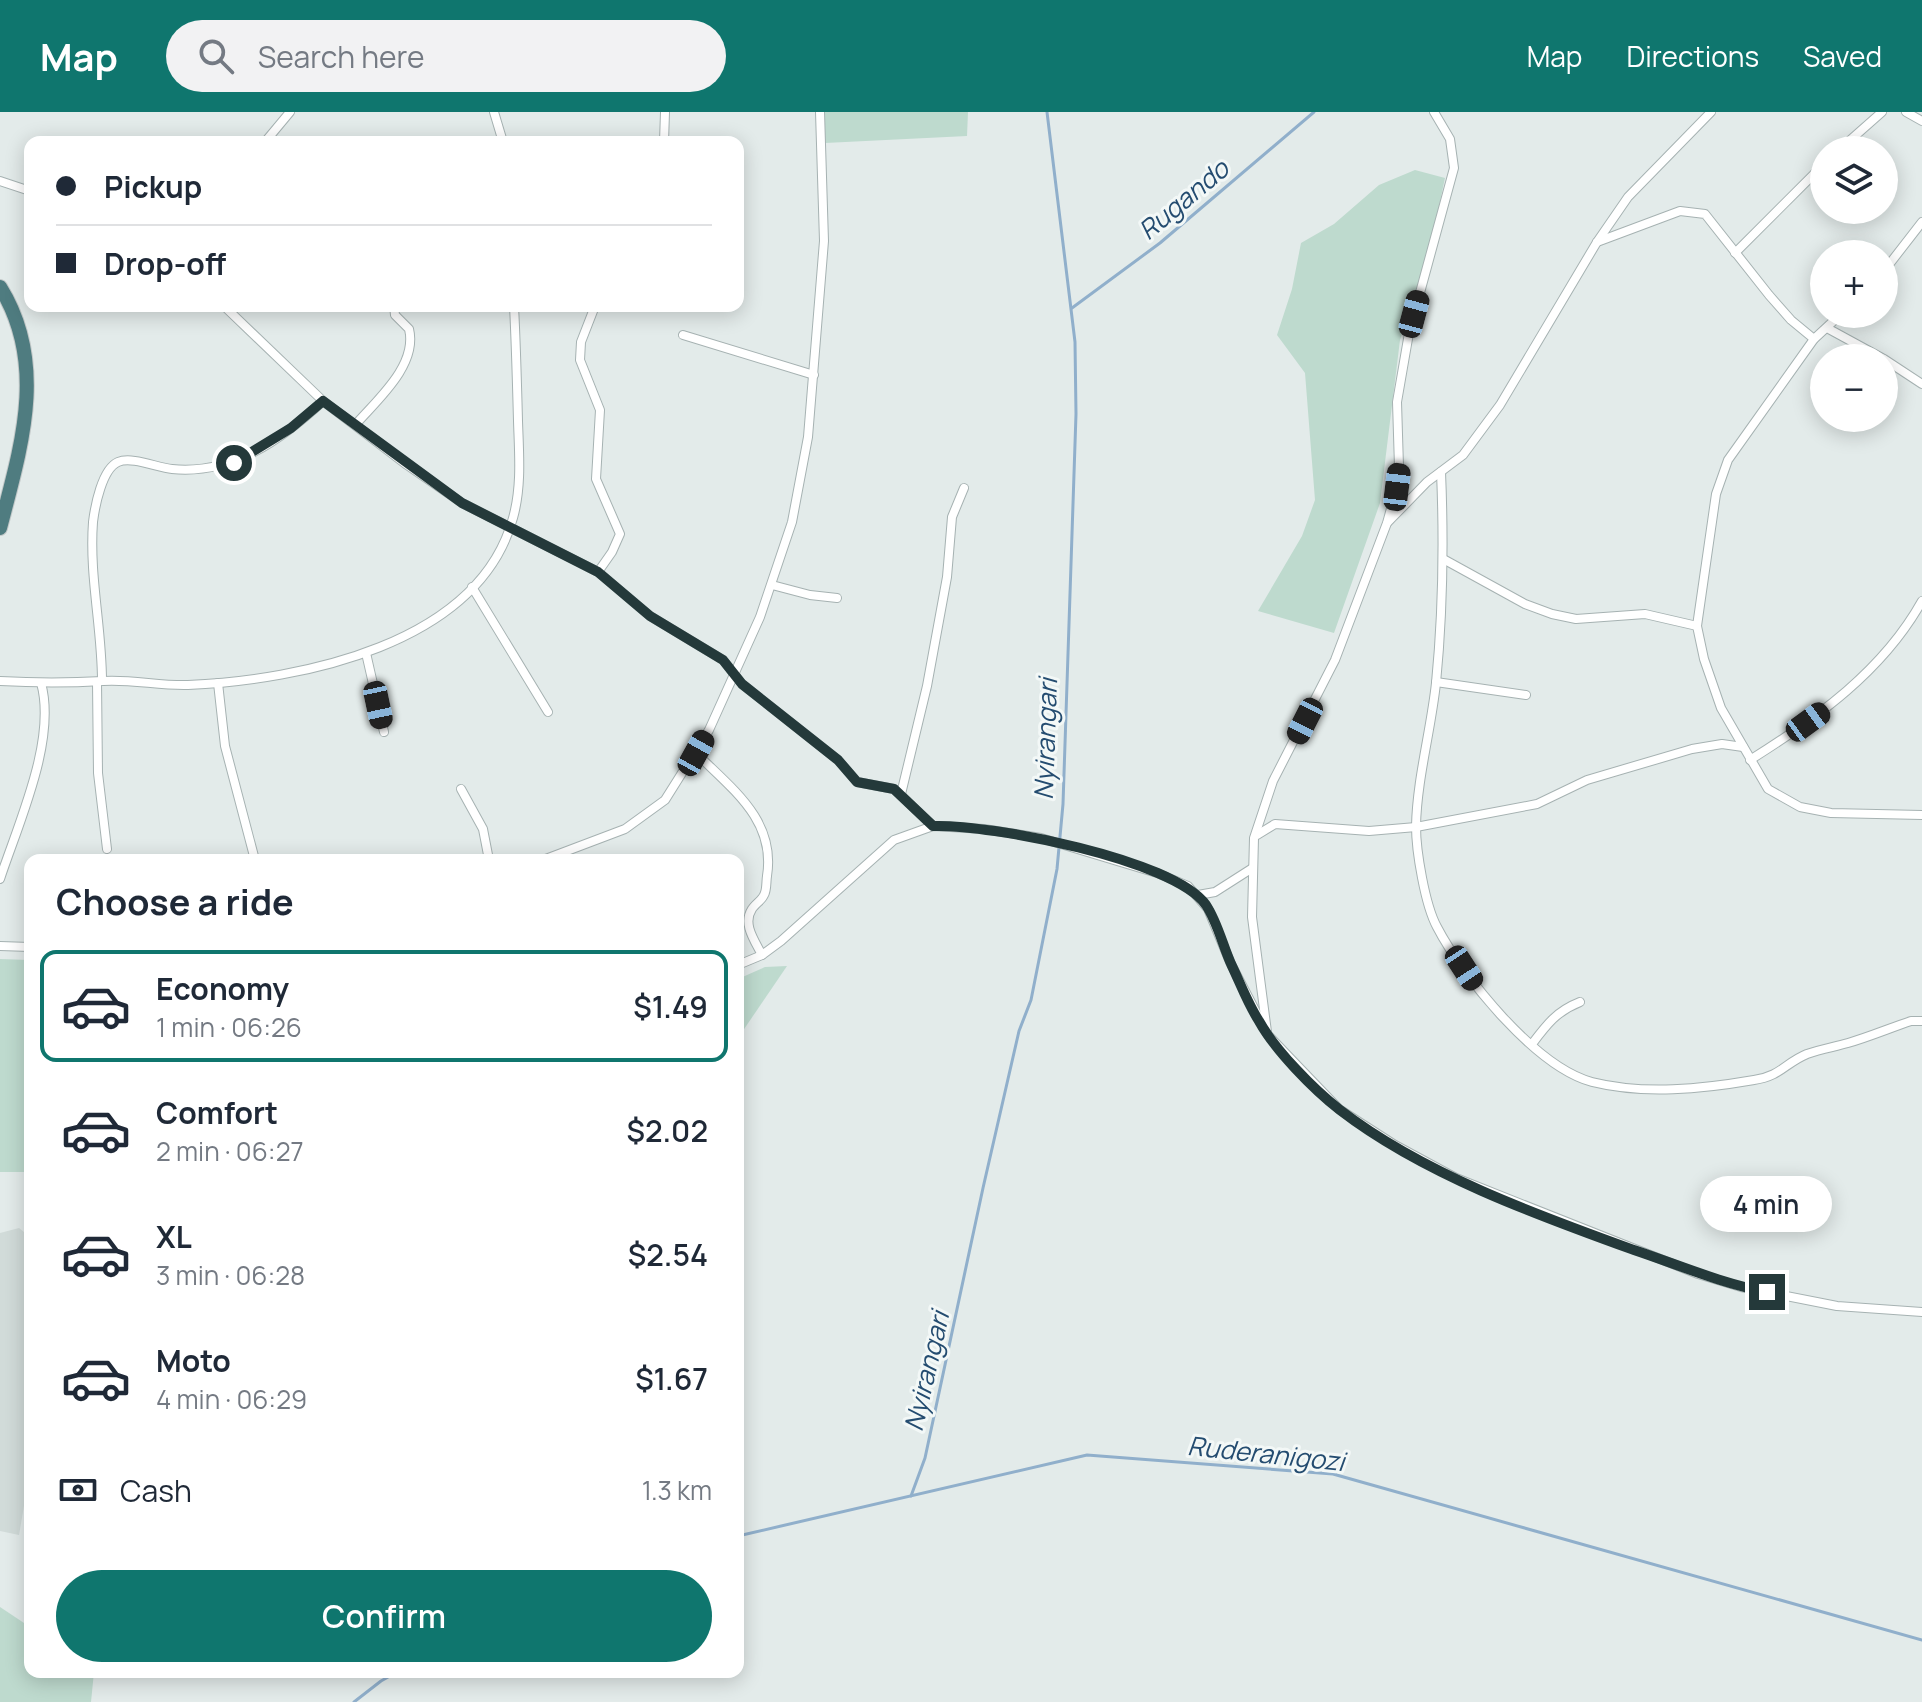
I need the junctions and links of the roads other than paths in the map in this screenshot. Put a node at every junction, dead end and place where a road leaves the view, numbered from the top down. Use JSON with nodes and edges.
{"nodes":[{"id":1,"x":290,"y":112,"type":"edge"},
{"id":2,"x":494,"y":112,"type":"edge"},
{"id":3,"x":665,"y":112,"type":"edge"},
{"id":4,"x":820,"y":112,"type":"edge"},
{"id":5,"x":1434,"y":112,"type":"edge"},
{"id":6,"x":1711,"y":112,"type":"edge"},
{"id":7,"x":1882,"y":112,"type":"edge"},
{"id":8,"x":1906,"y":112,"type":"edge"},
{"id":9,"x":1922,"y":121,"type":"edge"},
{"id":10,"x":270,"y":136,"type":"edge"},
{"id":11,"x":501,"y":136,"type":"edge"},
{"id":12,"x":664,"y":136,"type":"edge"},
{"id":13,"x":1855,"y":136,"type":"edge"},
{"id":14,"x":1810,"y":178,"type":"edge"},
{"id":15,"x":0,"y":181,"type":"edge"},
{"id":16,"x":24,"y":189,"type":"edge"},
{"id":17,"x":1922,"y":222,"type":"edge"},
{"id":18,"x":1597,"y":242,"type":"junction"},
{"id":19,"x":1735,"y":253,"type":"junction"},
{"id":20,"x":1898,"y":253,"type":"edge"},
{"id":21,"x":0,"y":287,"type":"edge"},
{"id":22,"x":230,"y":312,"type":"edge"},
{"id":23,"x":395,"y":312,"type":"edge"},
{"id":24,"x":514,"y":312,"type":"edge"},
{"id":25,"x":593,"y":312,"type":"edge"},
{"id":26,"x":1827,"y":328,"type":"joint"},
{"id":27,"x":683,"y":335,"type":"dead end"},
{"id":28,"x":1814,"y":339,"type":"junction"},
{"id":29,"x":1856,"y":344,"type":"edge"},
{"id":30,"x":1898,"y":369,"type":"edge"},
{"id":31,"x":814,"y":375,"type":"junction"},
{"id":32,"x":1922,"y":384,"type":"edge"},
{"id":33,"x":323,"y":401,"type":"junction"},
{"id":34,"x":356,"y":424,"type":"junction"},
{"id":35,"x":1441,"y":472,"type":"junction"},
{"id":36,"x":964,"y":488,"type":"dead end"},
{"id":37,"x":1387,"y":523,"type":"junction"},
{"id":38,"x":0,"y":528,"type":"edge"},
{"id":39,"x":510,"y":528,"type":"junction"},
{"id":40,"x":1445,"y":560,"type":"junction"},
{"id":41,"x":598,"y":572,"type":"junction"},
{"id":42,"x":772,"y":585,"type":"junction"},
{"id":43,"x":472,"y":587,"type":"junction"},
{"id":44,"x":837,"y":598,"type":"dead end"},
{"id":45,"x":1922,"y":601,"type":"edge"},
{"id":46,"x":1697,"y":626,"type":"junction"},
{"id":47,"x":366,"y":653,"type":"junction"},
{"id":48,"x":736,"y":675,"type":"junction"},
{"id":49,"x":0,"y":681,"type":"edge"},
{"id":50,"x":99,"y":681,"type":"junction"},
{"id":51,"x":1436,"y":682,"type":"junction"},
{"id":52,"x":41,"y":683,"type":"junction"},
{"id":53,"x":218,"y":683,"type":"junction"},
{"id":54,"x":1526,"y":695,"type":"dead end"},
{"id":55,"x":548,"y":712,"type":"dead end"},
{"id":56,"x":384,"y":732,"type":"dead end"},
{"id":57,"x":1743,"y":747,"type":"junction"},
{"id":58,"x":696,"y":753,"type":"junction"},
{"id":59,"x":1750,"y":760,"type":"junction"},
{"id":60,"x":461,"y":789,"type":"dead end"},
{"id":61,"x":901,"y":794,"type":"junction"},
{"id":62,"x":1922,"y":815,"type":"edge"},
{"id":63,"x":933,"y":826,"type":"junction"},
{"id":64,"x":1416,"y":827,"type":"junction"},
{"id":65,"x":1254,"y":838,"type":"junction"},
{"id":66,"x":107,"y":849,"type":"dead end"},
{"id":67,"x":253,"y":854,"type":"edge"},
{"id":68,"x":488,"y":854,"type":"edge"},
{"id":69,"x":560,"y":854,"type":"edge"},
{"id":70,"x":1251,"y":869,"type":"junction"},
{"id":71,"x":0,"y":879,"type":"edge"},
{"id":72,"x":1198,"y":895,"type":"junction"},
{"id":73,"x":0,"y":946,"type":"edge"},
{"id":74,"x":24,"y":947,"type":"edge"},
{"id":75,"x":762,"y":955,"type":"junction"},
{"id":76,"x":744,"y":962,"type":"edge"},
{"id":77,"x":1580,"y":1002,"type":"dead end"},
{"id":78,"x":1922,"y":1021,"type":"edge"},
{"id":79,"x":1268,"y":1035,"type":"junction"},
{"id":80,"x":1532,"y":1044,"type":"junction"},
{"id":81,"x":1922,"y":1312,"type":"edge"}],
"edges":[{"from":1,"to":10,"type":"street"},
{"from":2,"to":11,"type":"street"},
{"from":3,"to":12,"type":"street"},
{"from":4,"to":31,"type":"street"},
{"from":5,"to":37,"type":"street"},
{"from":6,"to":18,"type":"street"},
{"from":7,"to":13,"type":"street"},
{"from":8,"to":9,"type":"street"},
{"from":14,"to":19,"type":"street"},
{"from":15,"to":16,"type":"street"},
{"from":17,"to":20,"type":"street"},
{"from":18,"to":19,"type":"street"},
{"from":18,"to":35,"type":"street"},
{"from":19,"to":28,"type":"street"},
{"from":21,"to":38,"type":"highway"},
{"from":22,"to":33,"type":"street"},
{"from":23,"to":34,"type":"street"},
{"from":24,"to":39,"type":"street"},
{"from":25,"to":41,"type":"street"},
{"from":26,"to":28,"type":"street"},
{"from":26,"to":29,"type":"street"},
{"from":27,"to":31,"type":"street"},
{"from":28,"to":46,"type":"street"},
{"from":30,"to":32,"type":"street"},
{"from":31,"to":42,"type":"street"},
{"from":33,"to":34,"type":"street"},
{"from":33,"to":50,"type":"street"},
{"from":34,"to":39,"type":"street"},
{"from":35,"to":37,"type":"street"},
{"from":35,"to":40,"type":"street"},
{"from":36,"to":61,"type":"street"},
{"from":37,"to":65,"type":"street"},
{"from":39,"to":41,"type":"street"},
{"from":39,"to":43,"type":"street"},
{"from":40,"to":46,"type":"street"},
{"from":40,"to":51,"type":"street"},
{"from":41,"to":48,"type":"street"},
{"from":42,"to":44,"type":"street"},
{"from":42,"to":48,"type":"street"},
{"from":43,"to":47,"type":"street"},
{"from":43,"to":55,"type":"street"},
{"from":45,"to":59,"type":"street"},
{"from":46,"to":57,"type":"street"},
{"from":47,"to":53,"type":"street"},
{"from":47,"to":56,"type":"street"},
{"from":48,"to":58,"type":"street"},
{"from":48,"to":61,"type":"street"},
{"from":49,"to":52,"type":"street"},
{"from":50,"to":52,"type":"street"},
{"from":50,"to":53,"type":"street"},
{"from":50,"to":66,"type":"street"},
{"from":51,"to":54,"type":"street"},
{"from":51,"to":64,"type":"street"},
{"from":52,"to":71,"type":"street"},
{"from":53,"to":67,"type":"street"},
{"from":57,"to":59,"type":"street"},
{"from":57,"to":64,"type":"street"},
{"from":58,"to":69,"type":"street"},
{"from":58,"to":75,"type":"street"},
{"from":59,"to":62,"type":"street"},
{"from":60,"to":68,"type":"street"},
{"from":61,"to":63,"type":"street"},
{"from":63,"to":72,"type":"street"},
{"from":63,"to":75,"type":"street"},
{"from":64,"to":65,"type":"street"},
{"from":64,"to":80,"type":"street"},
{"from":65,"to":70,"type":"street"},
{"from":70,"to":72,"type":"street"},
{"from":70,"to":79,"type":"street"},
{"from":72,"to":79,"type":"street"},
{"from":73,"to":74,"type":"street"},
{"from":75,"to":76,"type":"street"},
{"from":77,"to":80,"type":"street"},
{"from":78,"to":80,"type":"street"},
{"from":79,"to":81,"type":"street"}]}
